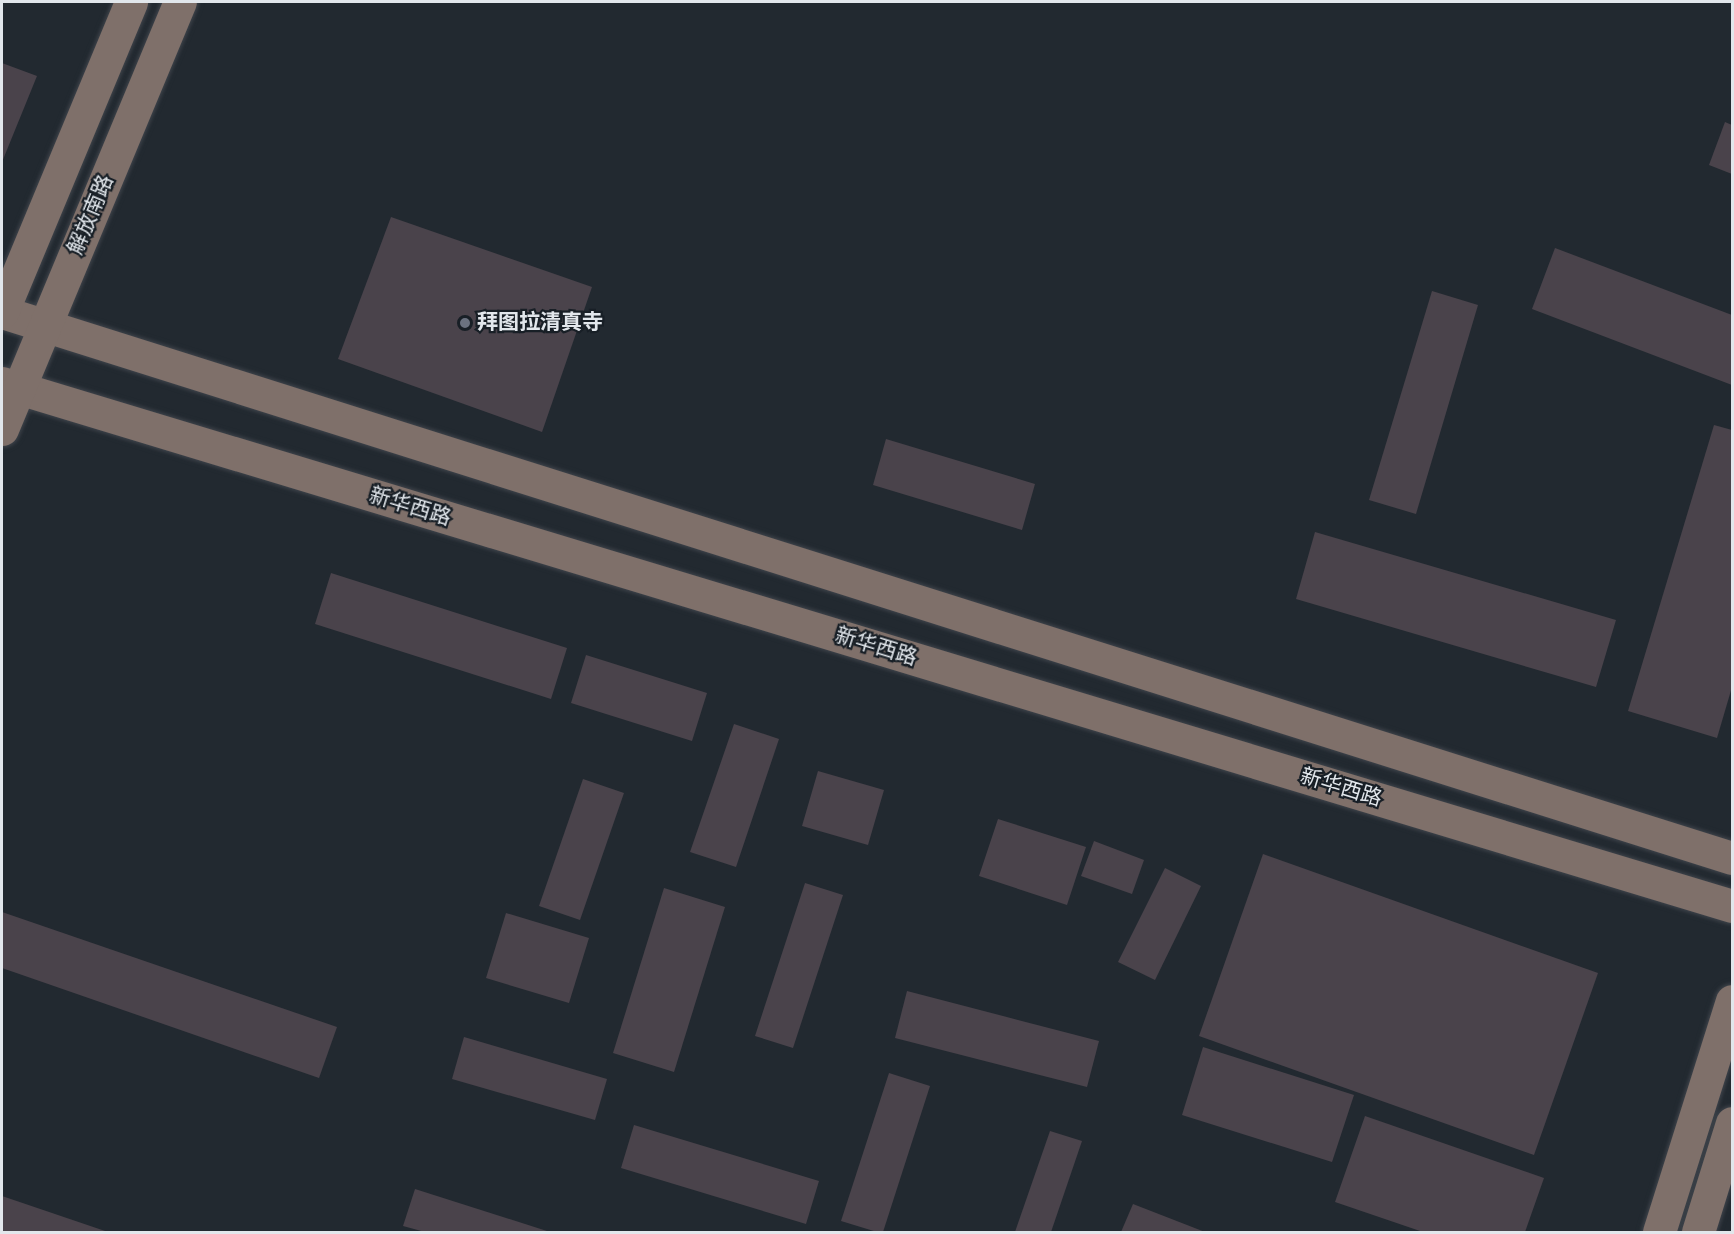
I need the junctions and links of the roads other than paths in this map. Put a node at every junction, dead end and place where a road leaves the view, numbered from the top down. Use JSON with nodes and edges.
{"nodes":[{"id":1,"x":131,"y":2,"type":"edge"},
{"id":2,"x":180,"y":2,"type":"edge"},
{"id":3,"x":2,"y":312,"type":"edge"},
{"id":4,"x":45,"y":325,"type":"junction"},
{"id":5,"x":10,"y":386,"type":"edge"},
{"id":6,"x":2,"y":429,"type":"edge"},
{"id":7,"x":1732,"y":858,"type":"edge"},
{"id":8,"x":1732,"y":906,"type":"edge"},
{"id":9,"x":1732,"y":1001,"type":"edge"},
{"id":10,"x":1732,"y":1123,"type":"edge"},
{"id":11,"x":1659,"y":1233,"type":"edge"},
{"id":12,"x":1698,"y":1233,"type":"edge"}],
"edges":[{"from":1,"to":3,"type":"main road"},
{"from":2,"to":4,"type":"main road","name":"解放南路"},
{"from":3,"to":4,"type":"main road"},
{"from":4,"to":5,"type":"main road","name":"解放南路"},
{"from":4,"to":7,"type":"main road"},
{"from":5,"to":6,"type":"main road","name":"解放南路"},
{"from":5,"to":8,"type":"main road","name":"新华西路"},
{"from":9,"to":11,"type":"main road"},
{"from":10,"to":12,"type":"main road"}]}
